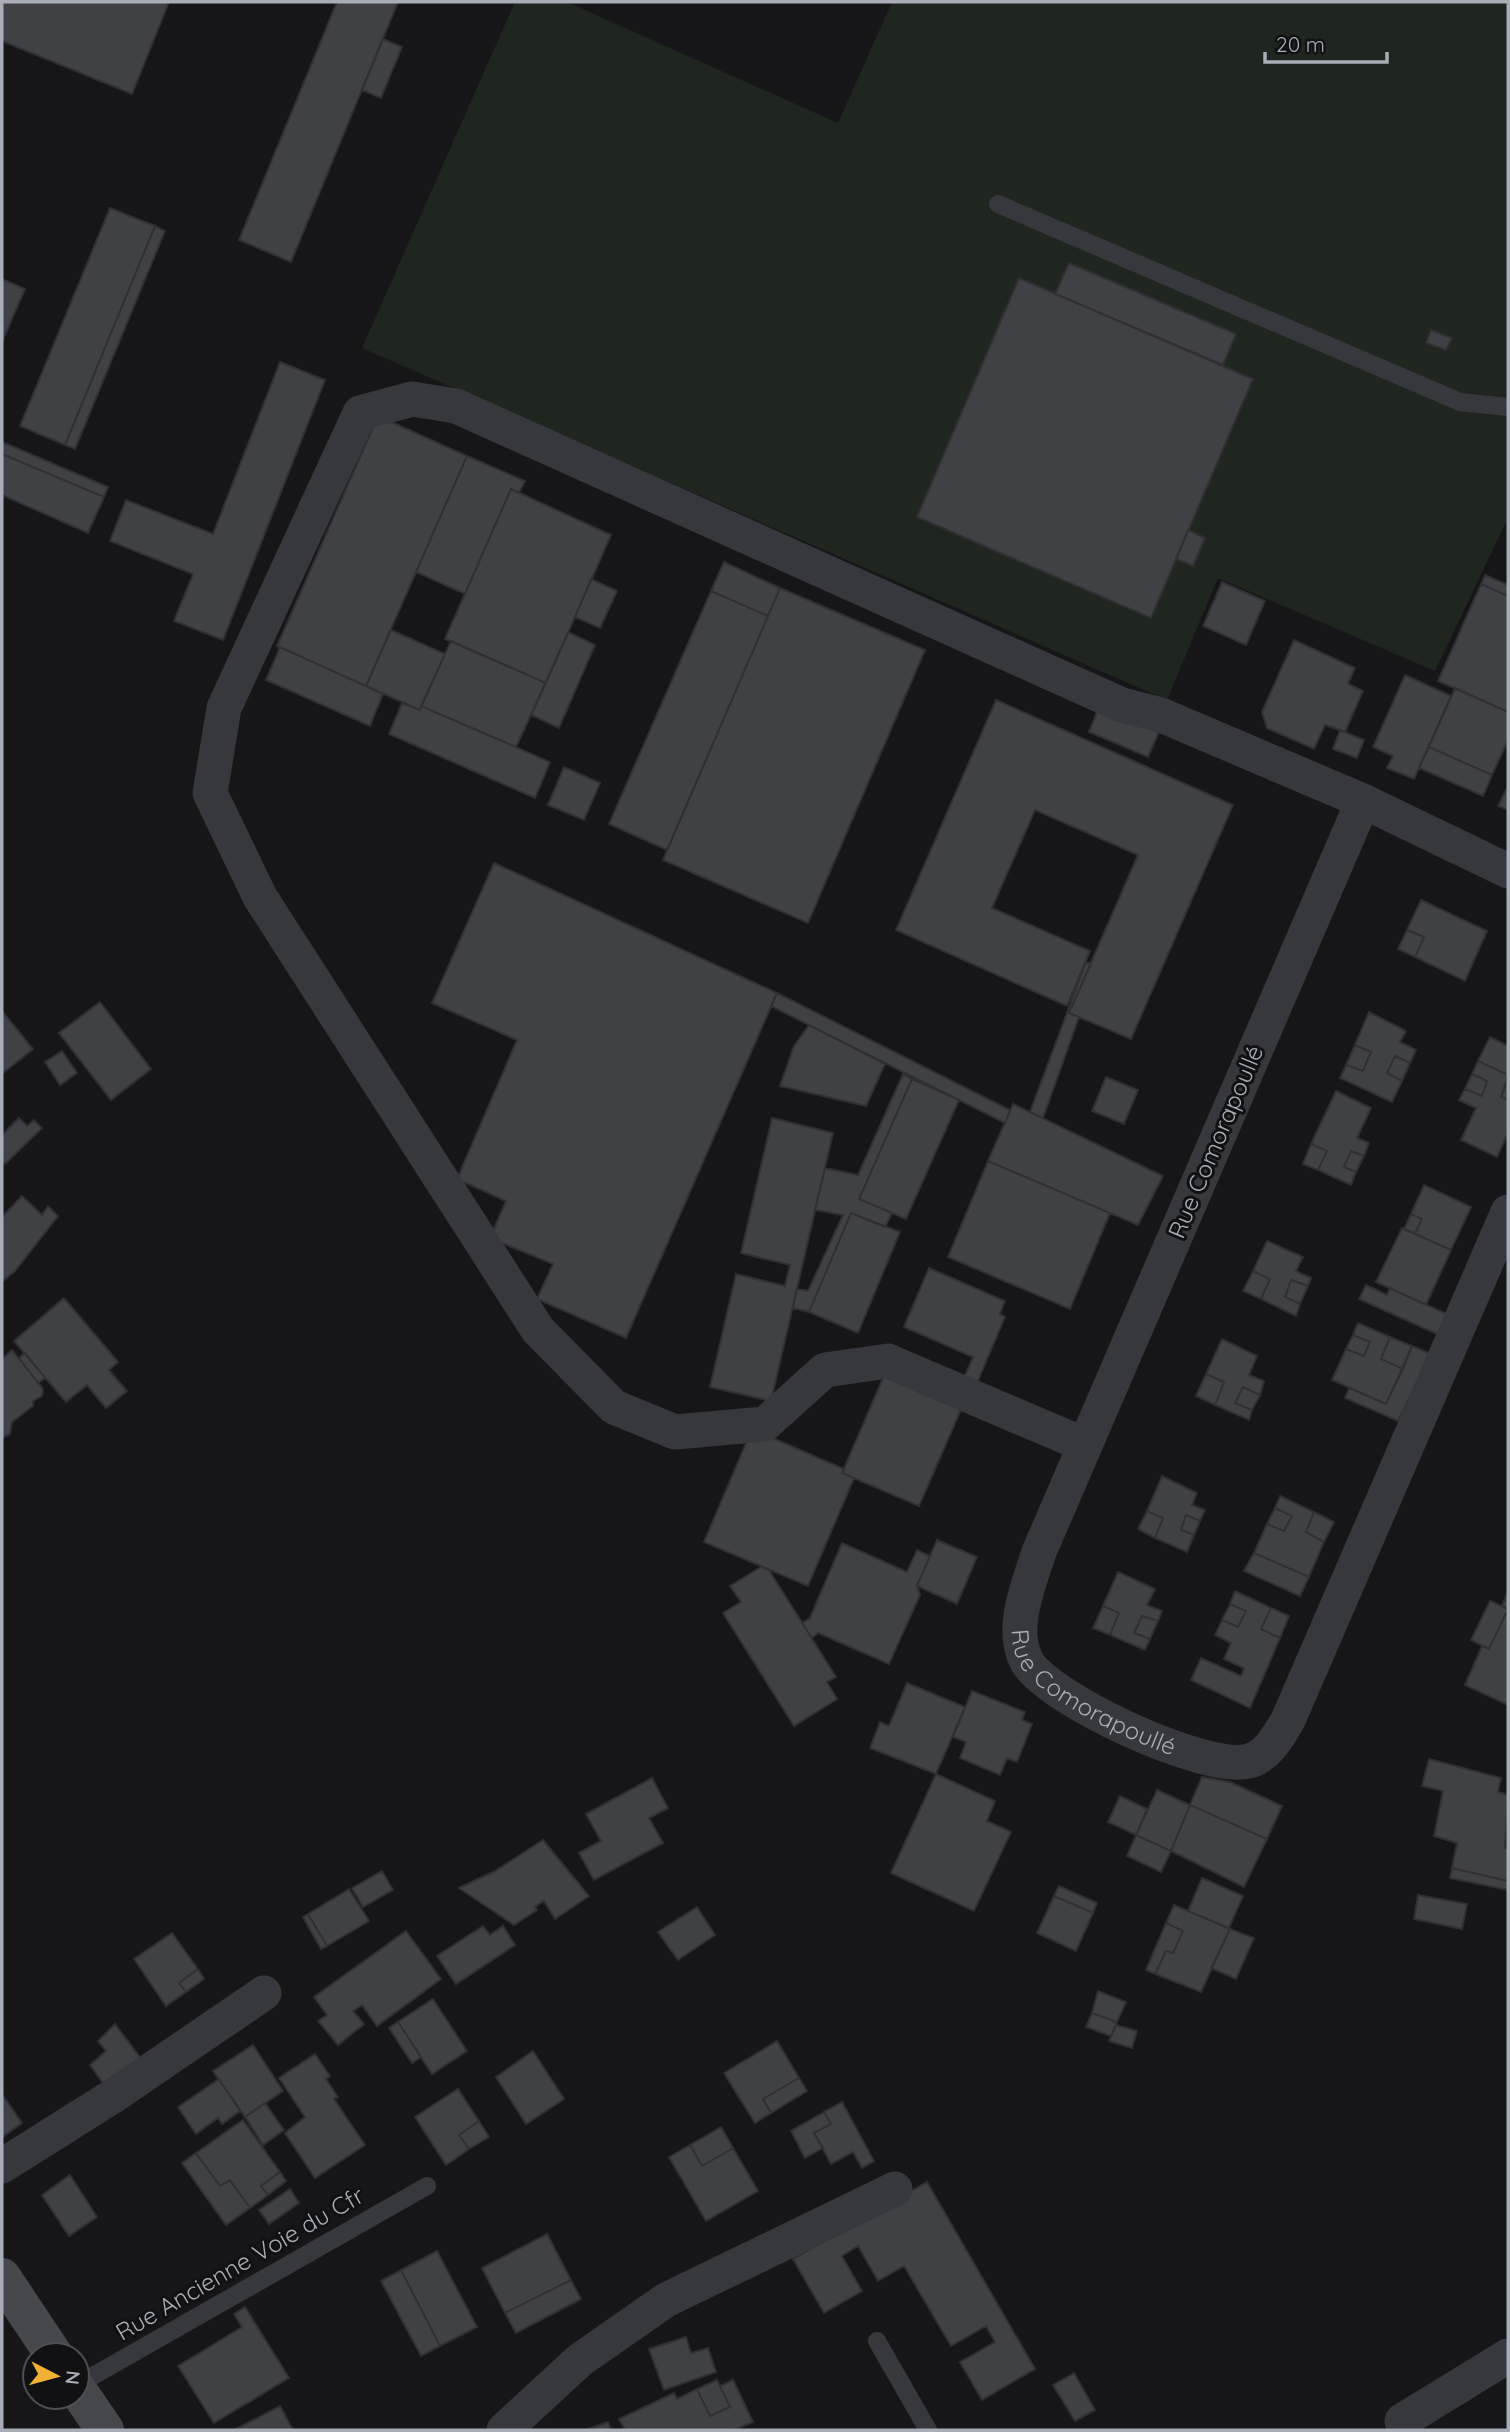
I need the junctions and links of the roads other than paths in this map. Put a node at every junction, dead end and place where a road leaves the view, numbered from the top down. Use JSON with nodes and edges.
{"nodes":[{"id":1,"x":998,"y":204,"type":"dead end"},
{"id":2,"x":1508,"y":407,"type":"edge"},
{"id":3,"x":1363,"y":801,"type":"junction"},
{"id":4,"x":1508,"y":871,"type":"edge"},
{"id":5,"x":1508,"y":1212,"type":"edge"},
{"id":6,"x":1085,"y":1445,"type":"junction"},
{"id":7,"x":264,"y":1993,"type":"dead end"},
{"id":8,"x":2,"y":2166,"type":"edge"},
{"id":9,"x":427,"y":2186,"type":"dead end"},
{"id":10,"x":895,"y":2189,"type":"dead end"},
{"id":11,"x":2,"y":2277,"type":"edge"},
{"id":12,"x":45,"y":2341,"type":"edge"},
{"id":13,"x":877,"y":2341,"type":"dead end"},
{"id":14,"x":1508,"y":2356,"type":"edge"},
{"id":15,"x":91,"y":2379,"type":"edge"},
{"id":16,"x":91,"y":2408,"type":"edge"},
{"id":17,"x":1402,"y":2421,"type":"dead end"},
{"id":18,"x":105,"y":2430,"type":"edge"},
{"id":19,"x":504,"y":2430,"type":"edge"},
{"id":20,"x":928,"y":2430,"type":"edge"}],
"edges":[{"from":1,"to":2,"type":"lane"},
{"from":3,"to":4,"type":"street"},
{"from":3,"to":6,"type":"street","name":"Rue Comorapoullé"},
{"from":3,"to":6,"type":"street"},
{"from":5,"to":6,"type":"street","name":"Rue Comorapoullé"},
{"from":7,"to":8,"type":"street"},
{"from":9,"to":15,"type":"lane","name":"Rue Ancienne Voie du Cfr"},
{"from":10,"to":19,"type":"street"},
{"from":11,"to":12,"type":"main road"},
{"from":13,"to":20,"type":"lane"},
{"from":14,"to":17,"type":"street"},
{"from":16,"to":18,"type":"main road"}]}
